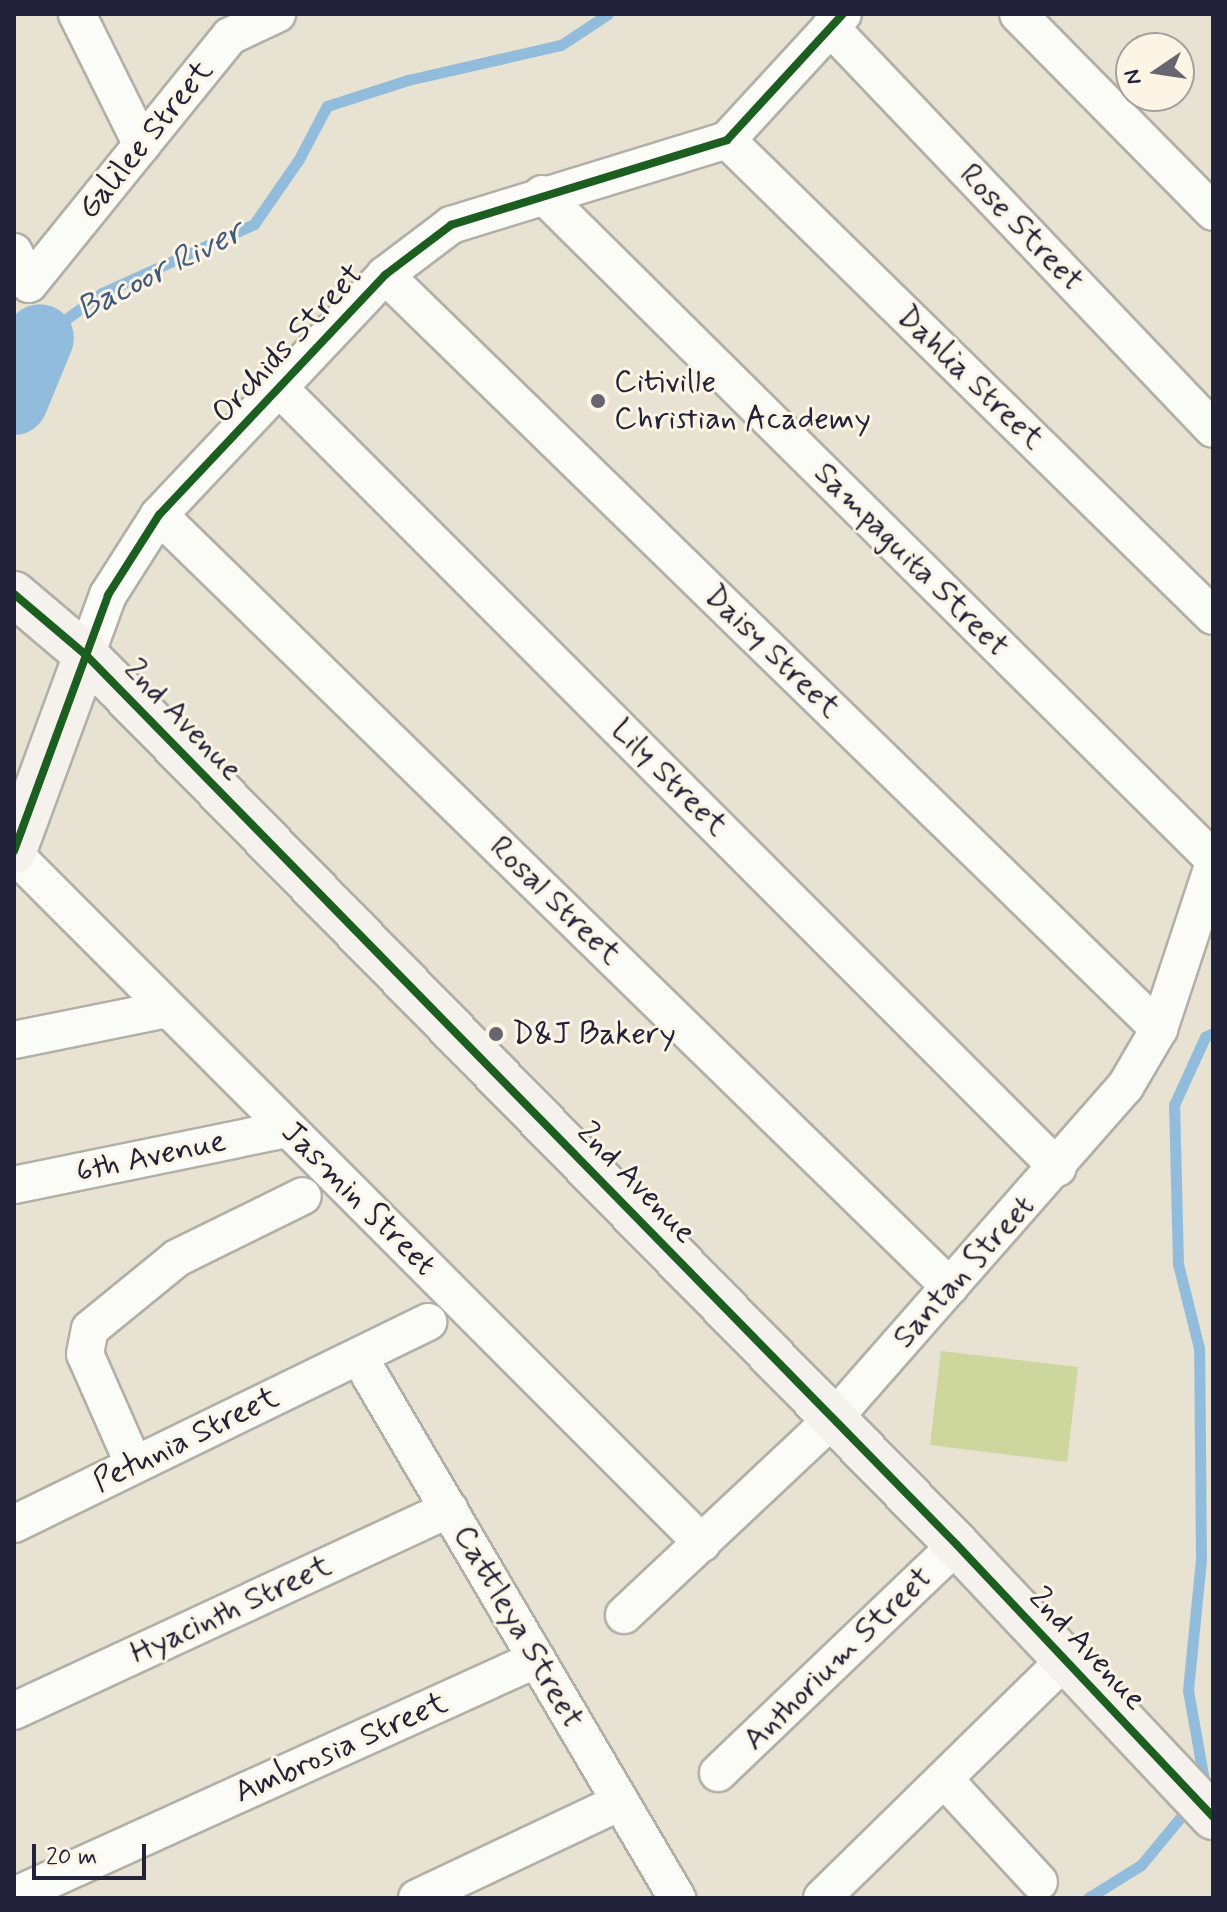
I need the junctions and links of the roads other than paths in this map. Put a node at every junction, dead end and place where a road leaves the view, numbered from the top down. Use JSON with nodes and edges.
{"nodes":[{"id":1,"x":77,"y":14,"type":"edge"},
{"id":2,"x":1018,"y":14,"type":"edge"},
{"id":3,"x":264,"y":16,"type":"edge"},
{"id":4,"x":836,"y":20,"type":"edge"},
{"id":5,"x":727,"y":140,"type":"junction"},
{"id":6,"x":142,"y":145,"type":"junction"},
{"id":7,"x":542,"y":194,"type":"junction"},
{"id":8,"x":1213,"y":212,"type":"edge"},
{"id":9,"x":14,"y":252,"type":"edge"},
{"id":10,"x":385,"y":275,"type":"junction"},
{"id":11,"x":279,"y":388,"type":"junction"},
{"id":12,"x":1213,"y":429,"type":"edge"},
{"id":13,"x":159,"y":515,"type":"junction"},
{"id":14,"x":14,"y":594,"type":"edge"},
{"id":15,"x":1213,"y":616,"type":"edge"},
{"id":16,"x":74,"y":644,"type":"junction"},
{"id":17,"x":14,"y":852,"type":"edge"},
{"id":18,"x":1213,"y":859,"type":"edge"},
{"id":19,"x":1213,"y":866,"type":"edge"},
{"id":20,"x":168,"y":1009,"type":"junction"},
{"id":21,"x":1159,"y":1029,"type":"junction"},
{"id":22,"x":14,"y":1040,"type":"edge"},
{"id":23,"x":287,"y":1129,"type":"junction"},
{"id":24,"x":1058,"y":1168,"type":"junction"},
{"id":25,"x":14,"y":1185,"type":"edge"},
{"id":26,"x":303,"y":1196,"type":"dead end"},
{"id":27,"x":950,"y":1287,"type":"junction"},
{"id":28,"x":428,"y":1322,"type":"dead end"},
{"id":29,"x":359,"y":1357,"type":"junction"},
{"id":30,"x":833,"y":1419,"type":"junction"},
{"id":31,"x":134,"y":1465,"type":"junction"},
{"id":32,"x":449,"y":1509,"type":"junction"},
{"id":33,"x":14,"y":1524,"type":"edge"},
{"id":34,"x":702,"y":1543,"type":"junction"},
{"id":35,"x":957,"y":1545,"type":"junction"},
{"id":36,"x":624,"y":1615,"type":"dead end"},
{"id":37,"x":537,"y":1659,"type":"junction"},
{"id":38,"x":1065,"y":1660,"type":"junction"},
{"id":39,"x":14,"y":1711,"type":"edge"},
{"id":40,"x":718,"y":1773,"type":"dead end"},
{"id":41,"x":944,"y":1779,"type":"junction"},
{"id":42,"x":620,"y":1802,"type":"junction"},
{"id":43,"x":1213,"y":1817,"type":"edge"},
{"id":44,"x":1039,"y":1882,"type":"dead end"},
{"id":45,"x":838,"y":1893,"type":"edge"},
{"id":46,"x":14,"y":1896,"type":"edge"},
{"id":47,"x":417,"y":1898,"type":"edge"},
{"id":48,"x":677,"y":1898,"type":"edge"}],
"edges":[{"from":1,"to":6,"type":"street"},
{"from":2,"to":8,"type":"street"},
{"from":3,"to":6,"type":"street","name":"Galilee Street"},
{"from":4,"to":5,"type":"street"},
{"from":4,"to":12,"type":"street","name":"Rose Street"},
{"from":5,"to":7,"type":"street","name":"Orchids Street"},
{"from":5,"to":15,"type":"street","name":"Dahlia Street"},
{"from":6,"to":9,"type":"street","name":"Galilee Street"},
{"from":7,"to":10,"type":"street","name":"Orchids Street"},
{"from":7,"to":18,"type":"street","name":"Sampaguita Street"},
{"from":10,"to":11,"type":"street","name":"Orchids Street"},
{"from":10,"to":21,"type":"street","name":"Daisy Street"},
{"from":11,"to":13,"type":"street","name":"Orchids Street"},
{"from":11,"to":24,"type":"street","name":"Lily Street"},
{"from":13,"to":16,"type":"street","name":"Orchids Street"},
{"from":13,"to":27,"type":"street","name":"Rosal Street"},
{"from":14,"to":16,"type":"street","name":"2nd Avenue"},
{"from":16,"to":17,"type":"street"},
{"from":16,"to":30,"type":"street","name":"2nd Avenue"},
{"from":17,"to":20,"type":"street","name":"Jasmin Street"},
{"from":19,"to":21,"type":"street","name":"Santan Street"},
{"from":20,"to":22,"type":"street"},
{"from":20,"to":23,"type":"street","name":"Jasmin Street"},
{"from":21,"to":24,"type":"street","name":"Santan Street"},
{"from":23,"to":25,"type":"street","name":"6th Avenue"},
{"from":23,"to":34,"type":"street","name":"Jasmin Street"},
{"from":24,"to":27,"type":"street","name":"Santan Street"},
{"from":26,"to":31,"type":"street"},
{"from":27,"to":30,"type":"street","name":"Santan Street"},
{"from":28,"to":29,"type":"street","name":"Petunia Street"},
{"from":29,"to":31,"type":"street","name":"Petunia Street"},
{"from":29,"to":32,"type":"street","name":"Cattleya Street"},
{"from":30,"to":34,"type":"street","name":"Santan Street"},
{"from":30,"to":35,"type":"street","name":"2nd Avenue"},
{"from":31,"to":33,"type":"street","name":"Petunia Street"},
{"from":32,"to":37,"type":"street","name":"Cattleya Street"},
{"from":32,"to":39,"type":"street","name":"Hyacinth Street"},
{"from":34,"to":36,"type":"street","name":"Santan Street"},
{"from":35,"to":38,"type":"street","name":"2nd Avenue"},
{"from":35,"to":40,"type":"street","name":"Anthorium Street"},
{"from":37,"to":42,"type":"street","name":"Cattleya Street"},
{"from":37,"to":46,"type":"street","name":"Ambrosia Street"},
{"from":38,"to":41,"type":"street"},
{"from":38,"to":43,"type":"street","name":"2nd Avenue"},
{"from":41,"to":44,"type":"street"},
{"from":41,"to":45,"type":"street"},
{"from":42,"to":47,"type":"street"},
{"from":42,"to":48,"type":"street","name":"Cattleya Street"}]}
